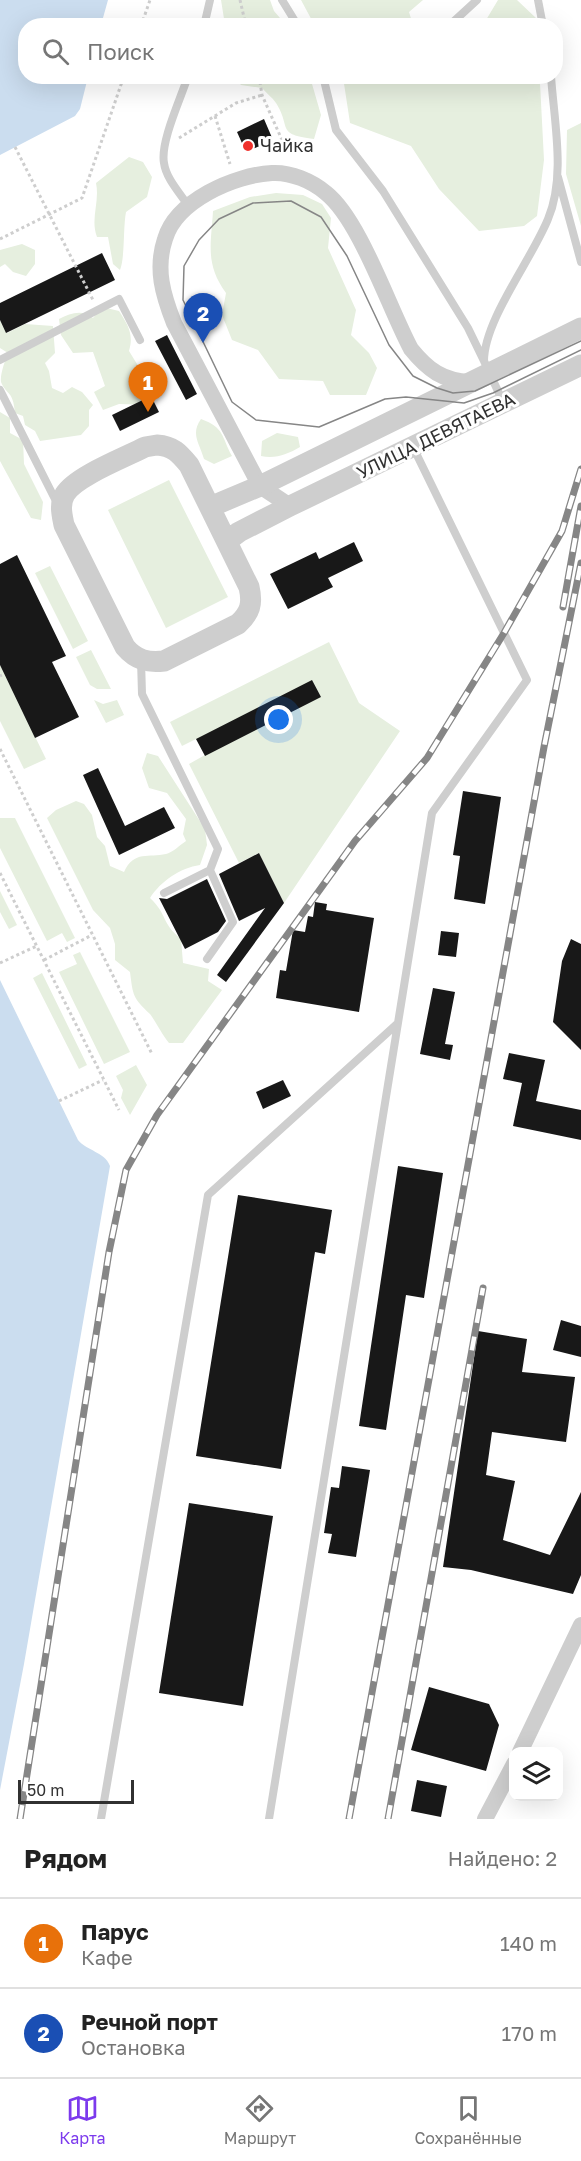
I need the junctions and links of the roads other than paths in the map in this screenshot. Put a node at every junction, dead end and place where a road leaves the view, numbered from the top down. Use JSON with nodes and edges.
{"nodes":[{"id":1,"x":210,"y":0,"type":"edge"},
{"id":2,"x":282,"y":0,"type":"edge"},
{"id":3,"x":477,"y":0,"type":"edge"},
{"id":4,"x":538,"y":0,"type":"edge"},
{"id":5,"x":206,"y":18,"type":"edge"},
{"id":6,"x":293,"y":18,"type":"edge"},
{"id":7,"x":457,"y":18,"type":"edge"},
{"id":8,"x":541,"y":18,"type":"edge"},
{"id":9,"x":185,"y":84,"type":"edge"},
{"id":10,"x":325,"y":84,"type":"edge"},
{"id":11,"x":551,"y":84,"type":"edge"},
{"id":12,"x":556,"y":171,"type":"junction"},
{"id":13,"x":187,"y":204,"type":"junction"},
{"id":14,"x":581,"y":262,"type":"edge"},
{"id":15,"x":581,"y":328,"type":"edge"},
{"id":16,"x":141,"y":340,"type":"dead end"},
{"id":17,"x":0,"y":360,"type":"edge"},
{"id":18,"x":581,"y":365,"type":"edge"},
{"id":19,"x":481,"y":372,"type":"junction"},
{"id":20,"x":0,"y":390,"type":"edge"},
{"id":21,"x":503,"y":403,"type":"junction"},
{"id":22,"x":413,"y":447,"type":"junction"},
{"id":23,"x":260,"y":486,"type":"junction"},
{"id":24,"x":290,"y":506,"type":"junction"},
{"id":25,"x":210,"y":507,"type":"junction"},
{"id":26,"x":61,"y":510,"type":"junction"},
{"id":27,"x":227,"y":541,"type":"junction"},
{"id":28,"x":141,"y":660,"type":"junction"},
{"id":29,"x":210,"y":870,"type":"junction"},
{"id":30,"x":164,"y":892,"type":"dead end"},
{"id":31,"x":207,"y":959,"type":"dead end"},
{"id":32,"x":398,"y":1023,"type":"junction"},
{"id":33,"x":581,"y":1625,"type":"edge"},
{"id":34,"x":522,"y":1747,"type":"edge"},
{"id":35,"x":509,"y":1772,"type":"edge"},
{"id":36,"x":101,"y":1819,"type":"edge"},
{"id":37,"x":269,"y":1819,"type":"edge"},
{"id":38,"x":485,"y":1819,"type":"edge"}],
"edges":[{"from":1,"to":5,"type":"lane"},
{"from":2,"to":6,"type":"lane"},
{"from":3,"to":7,"type":"lane"},
{"from":4,"to":8,"type":"lane"},
{"from":9,"to":13,"type":"lane"},
{"from":10,"to":19,"type":"lane"},
{"from":11,"to":12,"type":"lane"},
{"from":12,"to":14,"type":"lane"},
{"from":12,"to":19,"type":"lane"},
{"from":13,"to":19,"type":"street"},
{"from":13,"to":23,"type":"street"},
{"from":15,"to":19,"type":"street","name":"УЛИЦА ДЕВЯТАЕВА"},
{"from":16,"to":17,"type":"lane"},
{"from":18,"to":21,"type":"street","name":"УЛИЦА ДЕВЯТАЕВА"},
{"from":19,"to":21,"type":"lane"},
{"from":19,"to":23,"type":"street","name":"УЛИЦА ДЕВЯТАЕВА"},
{"from":20,"to":26,"type":"lane"},
{"from":21,"to":22,"type":"street","name":"УЛИЦА ДЕВЯТАЕВА"},
{"from":22,"to":24,"type":"street","name":"УЛИЦА ДЕВЯТАЕВА"},
{"from":22,"to":32,"type":"lane"},
{"from":23,"to":24,"type":"street"},
{"from":23,"to":25,"type":"street","name":"УЛИЦА ДЕВЯТАЕВА"},
{"from":24,"to":27,"type":"street","name":"УЛИЦА ДЕВЯТАЕВА"},
{"from":25,"to":26,"type":"street"},
{"from":25,"to":27,"type":"street"},
{"from":26,"to":28,"type":"street"},
{"from":27,"to":28,"type":"street"},
{"from":28,"to":29,"type":"lane"},
{"from":29,"to":30,"type":"lane"},
{"from":29,"to":31,"type":"lane"},
{"from":32,"to":36,"type":"lane"},
{"from":32,"to":37,"type":"lane"},
{"from":33,"to":34,"type":"street"},
{"from":35,"to":38,"type":"street"}]}
